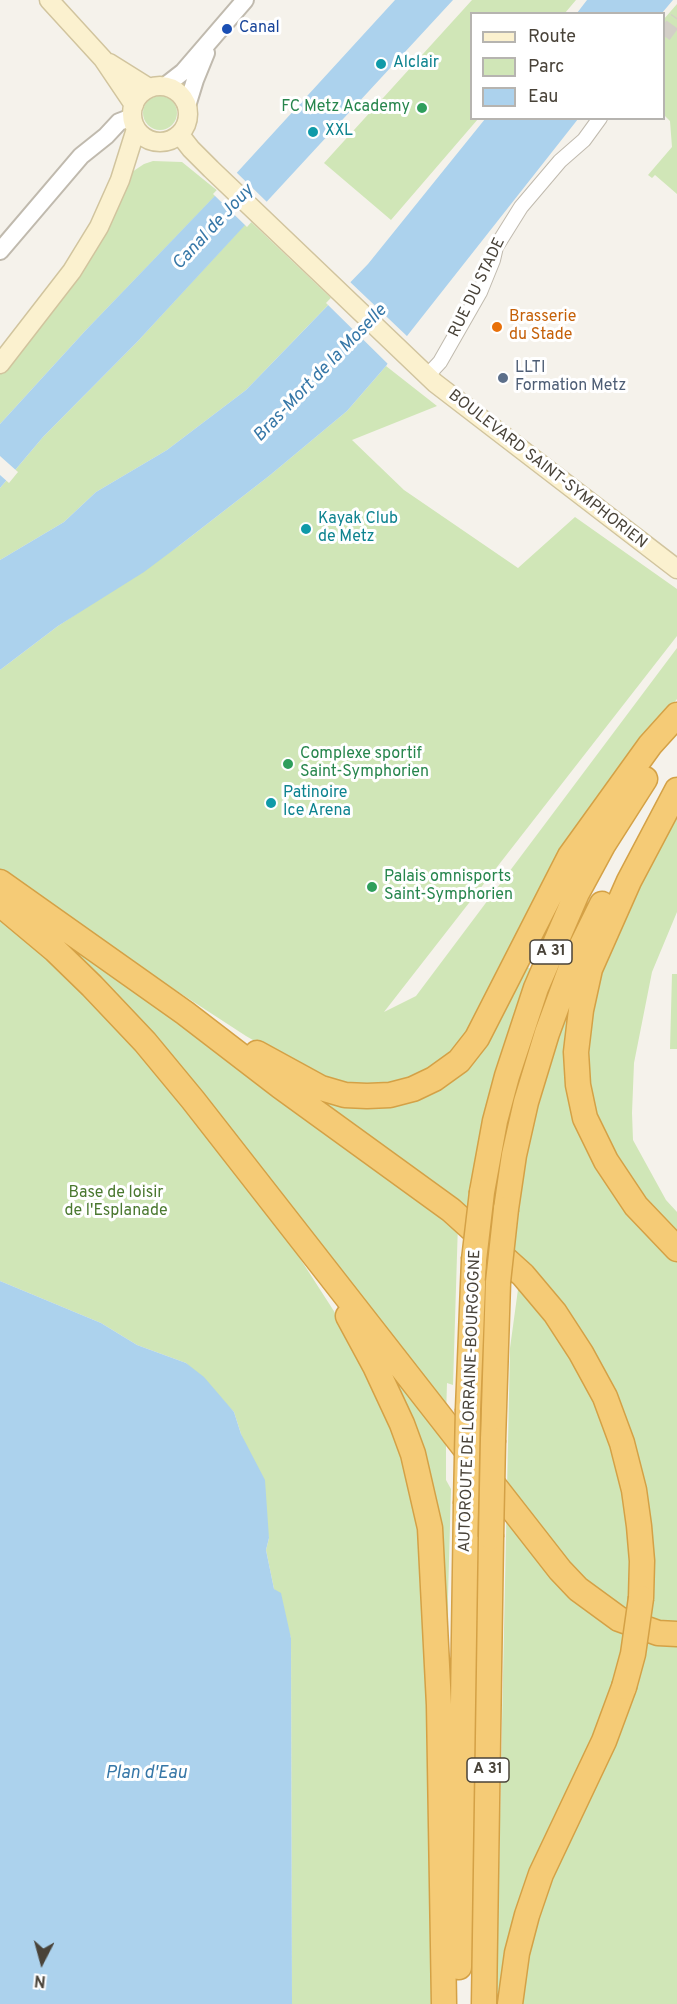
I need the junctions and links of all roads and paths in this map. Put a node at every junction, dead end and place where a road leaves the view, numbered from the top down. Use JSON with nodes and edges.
{"nodes":[{"id":1,"x":49,"y":0,"type":"edge"},
{"id":2,"x":245,"y":0,"type":"edge"},
{"id":3,"x":210,"y":42,"type":"junction"},
{"id":4,"x":103,"y":59,"type":"junction"},
{"id":5,"x":157,"y":87,"type":"junction"},
{"id":6,"x":188,"y":106,"type":"junction"},
{"id":7,"x":134,"y":117,"type":"junction"},
{"id":8,"x":599,"y":120,"type":"edge"},
{"id":9,"x":180,"y":135,"type":"junction"},
{"id":10,"x":157,"y":142,"type":"junction"},
{"id":11,"x":120,"y":180,"type":"junction"},
{"id":12,"x":3,"y":241,"type":"edge"},
{"id":13,"x":0,"y":364,"type":"edge"},
{"id":14,"x":423,"y":372,"type":"junction"},
{"id":15,"x":677,"y":569,"type":"edge"},
{"id":16,"x":677,"y":714,"type":"edge"},
{"id":17,"x":677,"y":737,"type":"edge"},
{"id":18,"x":677,"y":788,"type":"edge"},
{"id":19,"x":0,"y":882,"type":"edge"},
{"id":20,"x":0,"y":904,"type":"edge"},
{"id":21,"x":185,"y":1012,"type":"junction"},
{"id":22,"x":244,"y":1166,"type":"junction"},
{"id":23,"x":677,"y":1249,"type":"edge"},
{"id":24,"x":677,"y":1634,"type":"edge"},
{"id":25,"x":444,"y":2004,"type":"edge"},
{"id":26,"x":458,"y":2004,"type":"edge"},
{"id":27,"x":484,"y":2004,"type":"edge"},
{"id":28,"x":510,"y":2004,"type":"edge"}],
"edges":[{"from":1,"to":4,"type":"main road"},
{"from":2,"to":3,"type":"street"},
{"from":3,"to":5,"type":"street"},
{"from":3,"to":6,"type":"street"},
{"from":4,"to":5,"type":"main road"},
{"from":4,"to":7,"type":"main road"},
{"from":5,"to":6,"type":"main road"},
{"from":5,"to":7,"type":"main road"},
{"from":6,"to":9,"type":"main road"},
{"from":7,"to":10,"type":"main road"},
{"from":7,"to":11,"type":"main road"},
{"from":7,"to":12,"type":"street"},
{"from":8,"to":14,"type":"street","name":"RUE DU STADE"},
{"from":9,"to":10,"type":"main road"},
{"from":9,"to":14,"type":"main road","name":"BOULEVARD SAINT-SYMPHORIEN"},
{"from":10,"to":11,"type":"main road"},
{"from":11,"to":13,"type":"main road"},
{"from":14,"to":15,"type":"main road","name":"BOULEVARD SAINT-SYMPHORIEN"},
{"from":16,"to":21,"type":"highway"},
{"from":17,"to":26,"type":"highway","name":"AUTOROUTE DE LORRAINE-BOURGOGNE","number":"A 31","bridge":true},
{"from":18,"to":23,"type":"highway"},
{"from":18,"to":27,"type":"highway","name":"AUTOROUTE DE LORRAINE-BOURGOGNE","number":"A 31","bridge":true},
{"from":19,"to":21,"type":"highway"},
{"from":20,"to":22,"type":"highway"},
{"from":21,"to":28,"type":"highway","bridge":true},
{"from":22,"to":24,"type":"highway"},
{"from":22,"to":25,"type":"highway"}]}
